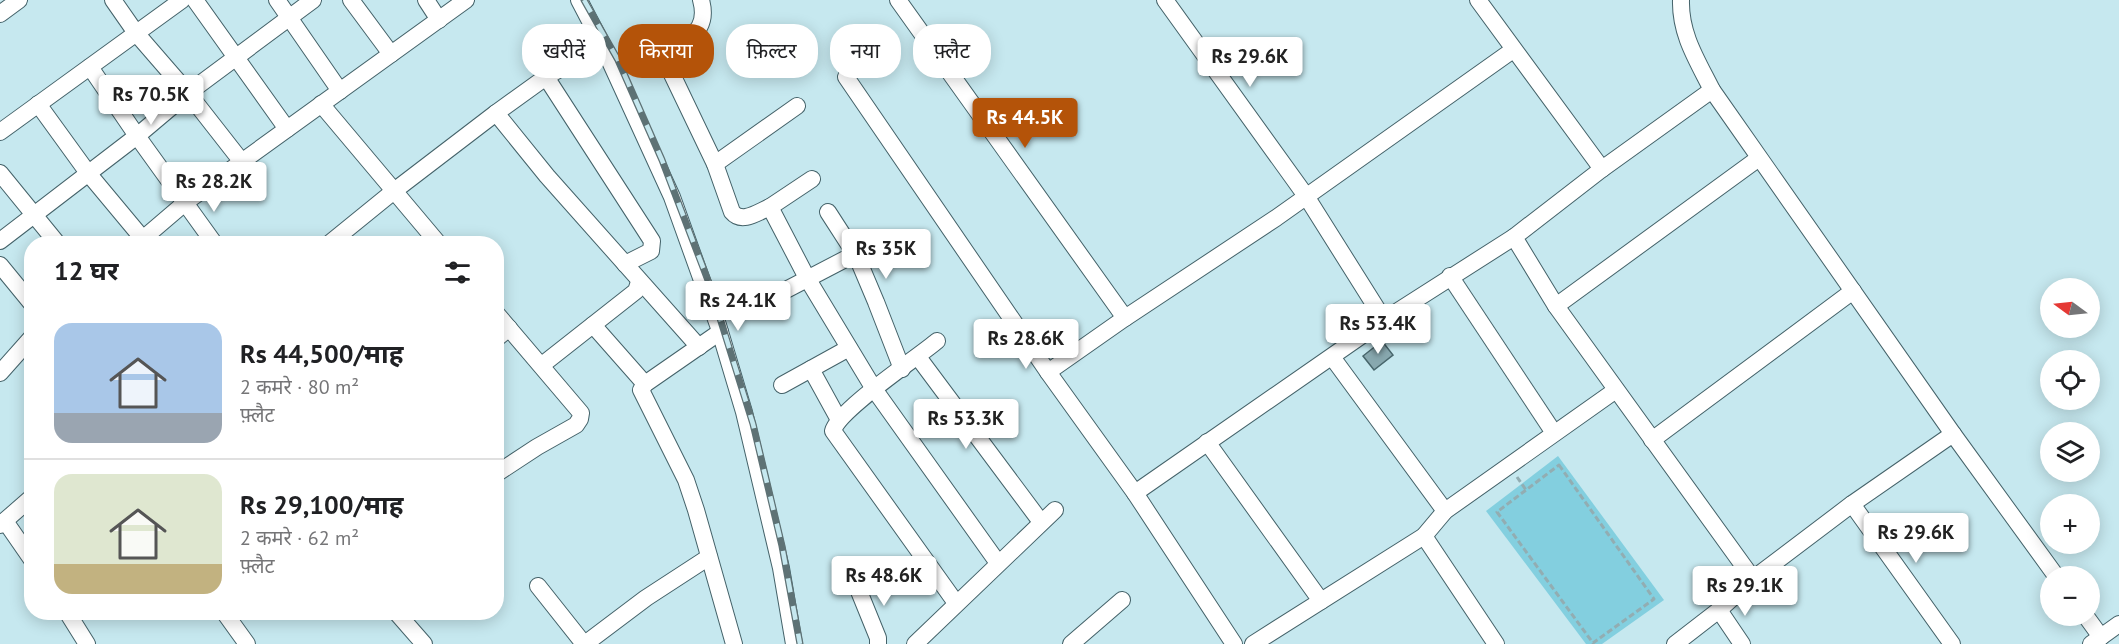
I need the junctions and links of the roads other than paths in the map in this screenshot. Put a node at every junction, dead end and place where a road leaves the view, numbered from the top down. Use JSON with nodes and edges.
{"nodes":[{"id":1,"x":19,"y":0,"type":"edge"},
{"id":2,"x":113,"y":0,"type":"edge"},
{"id":3,"x":182,"y":0,"type":"edge"},
{"id":4,"x":195,"y":0,"type":"edge"},
{"id":5,"x":277,"y":0,"type":"edge"},
{"id":6,"x":313,"y":0,"type":"edge"},
{"id":7,"x":351,"y":0,"type":"edge"},
{"id":8,"x":426,"y":0,"type":"edge"},
{"id":9,"x":466,"y":0,"type":"edge"},
{"id":10,"x":579,"y":0,"type":"edge"},
{"id":11,"x":701,"y":0,"type":"edge"},
{"id":12,"x":1165,"y":0,"type":"edge"},
{"id":13,"x":1478,"y":0,"type":"edge"},
{"id":14,"x":1681,"y":0,"type":"edge"},
{"id":15,"x":904,"y":2,"type":"edge"},
{"id":16,"x":0,"y":14,"type":"edge"},
{"id":17,"x":290,"y":17,"type":"junction"},
{"id":18,"x":439,"y":20,"type":"junction"},
{"id":19,"x":592,"y":24,"type":"edge"},
{"id":20,"x":136,"y":33,"type":"junction"},
{"id":21,"x":1513,"y":50,"type":"junction"},
{"id":22,"x":606,"y":53,"type":"edge"},
{"id":23,"x":391,"y":54,"type":"junction"},
{"id":24,"x":236,"y":57,"type":"junction"},
{"id":25,"x":90,"y":67,"type":"junction"},
{"id":26,"x":546,"y":78,"type":"joint"},
{"id":27,"x":847,"y":78,"type":"edge"},
{"id":28,"x":1712,"y":90,"type":"junction"},
{"id":29,"x":339,"y":91,"type":"junction"},
{"id":30,"x":188,"y":93,"type":"junction"},
{"id":31,"x":38,"y":104,"type":"junction"},
{"id":32,"x":321,"y":104,"type":"junction"},
{"id":33,"x":797,"y":106,"type":"dead end"},
{"id":34,"x":496,"y":113,"type":"junction"},
{"id":35,"x":287,"y":129,"type":"junction"},
{"id":36,"x":0,"y":132,"type":"edge"},
{"id":37,"x":137,"y":136,"type":"junction"},
{"id":38,"x":1759,"y":158,"type":"junction"},
{"id":39,"x":242,"y":162,"type":"junction"},
{"id":40,"x":715,"y":164,"type":"junction"},
{"id":41,"x":1602,"y":169,"type":"junction"},
{"id":42,"x":88,"y":173,"type":"junction"},
{"id":43,"x":0,"y":174,"type":"edge"},
{"id":44,"x":812,"y":179,"type":"dead end"},
{"id":45,"x":394,"y":191,"type":"junction"},
{"id":46,"x":1306,"y":196,"type":"junction"},
{"id":47,"x":186,"y":202,"type":"junction"},
{"id":48,"x":770,"y":207,"type":"junction"},
{"id":49,"x":828,"y":212,"type":"dead end"},
{"id":50,"x":33,"y":214,"type":"junction"},
{"id":51,"x":51,"y":236,"type":"edge"},
{"id":52,"x":137,"y":236,"type":"edge"},
{"id":53,"x":147,"y":236,"type":"edge"},
{"id":54,"x":209,"y":236,"type":"edge"},
{"id":55,"x":339,"y":236,"type":"edge"},
{"id":56,"x":432,"y":236,"type":"edge"},
{"id":57,"x":1514,"y":237,"type":"junction"},
{"id":58,"x":0,"y":241,"type":"edge"},
{"id":59,"x":855,"y":254,"type":"junction"},
{"id":60,"x":625,"y":264,"type":"junction"},
{"id":61,"x":0,"y":265,"type":"edge"},
{"id":62,"x":1450,"y":276,"type":"junction"},
{"id":63,"x":807,"y":278,"type":"junction"},
{"id":64,"x":639,"y":282,"type":"junction"},
{"id":65,"x":1853,"y":291,"type":"junction"},
{"id":66,"x":24,"y":294,"type":"edge"},
{"id":67,"x":761,"y":303,"type":"dead end"},
{"id":68,"x":1556,"y":306,"type":"junction"},
{"id":69,"x":1125,"y":318,"type":"junction"},
{"id":70,"x":1384,"y":320,"type":"junction"},
{"id":71,"x":593,"y":325,"type":"junction"},
{"id":72,"x":720,"y":332,"type":"junction"},
{"id":73,"x":504,"y":334,"type":"edge"},
{"id":74,"x":937,"y":341,"type":"dead end"},
{"id":75,"x":24,"y":346,"type":"edge"},
{"id":76,"x":699,"y":347,"type":"junction"},
{"id":77,"x":849,"y":348,"type":"junction"},
{"id":78,"x":918,"y":357,"type":"junction"},
{"id":79,"x":1332,"y":357,"type":"junction"},
{"id":80,"x":542,"y":365,"type":"junction"},
{"id":81,"x":811,"y":369,"type":"junction"},
{"id":82,"x":902,"y":369,"type":"junction"},
{"id":83,"x":1,"y":370,"type":"edge"},
{"id":84,"x":1048,"y":372,"type":"junction"},
{"id":85,"x":645,"y":384,"type":"junction"},
{"id":86,"x":782,"y":385,"type":"dead end"},
{"id":87,"x":874,"y":389,"type":"junction"},
{"id":88,"x":1616,"y":390,"type":"junction"},
{"id":89,"x":839,"y":420,"type":"junction"},
{"id":90,"x":1554,"y":433,"type":"junction"},
{"id":91,"x":1953,"y":434,"type":"junction"},
{"id":92,"x":1652,"y":440,"type":"junction"},
{"id":93,"x":1207,"y":442,"type":"junction"},
{"id":94,"x":504,"y":469,"type":"edge"},
{"id":95,"x":1135,"y":493,"type":"junction"},
{"id":96,"x":24,"y":504,"type":"edge"},
{"id":97,"x":1852,"y":504,"type":"junction"},
{"id":98,"x":1054,"y":510,"type":"dead end"},
{"id":99,"x":1445,"y":511,"type":"junction"},
{"id":100,"x":1041,"y":522,"type":"junction"},
{"id":101,"x":3,"y":523,"type":"edge"},
{"id":102,"x":1424,"y":536,"type":"junction"},
{"id":103,"x":24,"y":550,"type":"edge"},
{"id":104,"x":709,"y":557,"type":"junction"},
{"id":105,"x":998,"y":563,"type":"junction"},
{"id":106,"x":2049,"y":566,"type":"edge"},
{"id":107,"x":852,"y":574,"type":"dead end"},
{"id":108,"x":1753,"y":579,"type":"junction"},
{"id":109,"x":538,"y":586,"type":"dead end"},
{"id":110,"x":1122,"y":600,"type":"dead end"},
{"id":111,"x":1321,"y":601,"type":"junction"},
{"id":112,"x":956,"y":603,"type":"junction"},
{"id":113,"x":1719,"y":610,"type":"junction"},
{"id":114,"x":72,"y":620,"type":"edge"},
{"id":115,"x":230,"y":620,"type":"edge"},
{"id":116,"x":403,"y":620,"type":"edge"},
{"id":117,"x":2119,"y":624,"type":"edge"},
{"id":118,"x":2090,"y":626,"type":"edge"},
{"id":119,"x":2096,"y":640,"type":"edge"},
{"id":120,"x":87,"y":644,"type":"edge"},
{"id":121,"x":248,"y":644,"type":"edge"},
{"id":122,"x":424,"y":644,"type":"edge"},
{"id":123,"x":584,"y":644,"type":"edge"},
{"id":124,"x":734,"y":644,"type":"edge"},
{"id":125,"x":794,"y":644,"type":"edge"},
{"id":126,"x":878,"y":644,"type":"edge"},
{"id":127,"x":915,"y":644,"type":"edge"},
{"id":128,"x":1071,"y":644,"type":"edge"},
{"id":129,"x":1234,"y":644,"type":"edge"},
{"id":130,"x":1253,"y":644,"type":"edge"},
{"id":131,"x":1496,"y":644,"type":"edge"},
{"id":132,"x":1675,"y":644,"type":"edge"},
{"id":133,"x":1742,"y":644,"type":"edge"},
{"id":134,"x":1952,"y":644,"type":"edge"}],
"edges":[{"from":1,"to":16,"type":"street"},
{"from":2,"to":20,"type":"street"},
{"from":3,"to":20,"type":"street"},
{"from":4,"to":24,"type":"street"},
{"from":5,"to":17,"type":"street"},
{"from":6,"to":17,"type":"street"},
{"from":7,"to":23,"type":"street"},
{"from":8,"to":18,"type":"street"},
{"from":9,"to":18,"type":"street"},
{"from":10,"to":19,"type":"street"},
{"from":11,"to":40,"type":"street"},
{"from":12,"to":46,"type":"street"},
{"from":13,"to":21,"type":"street"},
{"from":14,"to":28,"type":"street"},
{"from":15,"to":69,"type":"street"},
{"from":17,"to":24,"type":"street"},
{"from":17,"to":29,"type":"street"},
{"from":18,"to":23,"type":"street"},
{"from":20,"to":25,"type":"street"},
{"from":20,"to":30,"type":"street"},
{"from":21,"to":41,"type":"street"},
{"from":21,"to":46,"type":"street"},
{"from":22,"to":72,"type":"street"},
{"from":23,"to":29,"type":"street"},
{"from":24,"to":30,"type":"street"},
{"from":24,"to":35,"type":"street"},
{"from":25,"to":31,"type":"street"},
{"from":25,"to":37,"type":"street"},
{"from":26,"to":34,"type":"street"},
{"from":26,"to":60,"type":"street"},
{"from":27,"to":84,"type":"street"},
{"from":28,"to":38,"type":"street"},
{"from":28,"to":41,"type":"street"},
{"from":29,"to":32,"type":"street"},
{"from":30,"to":37,"type":"street"},
{"from":30,"to":39,"type":"street"},
{"from":31,"to":36,"type":"street"},
{"from":31,"to":42,"type":"street"},
{"from":32,"to":35,"type":"street"},
{"from":32,"to":45,"type":"street"},
{"from":33,"to":40,"type":"street"},
{"from":34,"to":45,"type":"street"},
{"from":34,"to":60,"type":"street"},
{"from":35,"to":39,"type":"street"},
{"from":37,"to":42,"type":"street"},
{"from":37,"to":47,"type":"street"},
{"from":38,"to":65,"type":"street"},
{"from":38,"to":68,"type":"street"},
{"from":39,"to":47,"type":"street"},
{"from":40,"to":48,"type":"street"},
{"from":41,"to":57,"type":"street"},
{"from":42,"to":50,"type":"street"},
{"from":42,"to":52,"type":"street"},
{"from":43,"to":50,"type":"street"},
{"from":44,"to":48,"type":"street"},
{"from":45,"to":55,"type":"street"},
{"from":45,"to":56,"type":"street"},
{"from":46,"to":69,"type":"street"},
{"from":46,"to":70,"type":"street"},
{"from":47,"to":53,"type":"street"},
{"from":47,"to":54,"type":"street"},
{"from":48,"to":63,"type":"street"},
{"from":49,"to":59,"type":"street"},
{"from":50,"to":51,"type":"street"},
{"from":50,"to":58,"type":"street"},
{"from":57,"to":62,"type":"street"},
{"from":57,"to":68,"type":"street"},
{"from":59,"to":63,"type":"street"},
{"from":59,"to":82,"type":"street"},
{"from":60,"to":64,"type":"street"},
{"from":61,"to":66,"type":"street"},
{"from":62,"to":70,"type":"street"},
{"from":62,"to":90,"type":"street"},
{"from":63,"to":67,"type":"street"},
{"from":63,"to":77,"type":"street"},
{"from":64,"to":71,"type":"street"},
{"from":64,"to":76,"type":"street"},
{"from":65,"to":91,"type":"street"},
{"from":65,"to":92,"type":"street"},
{"from":68,"to":88,"type":"street"},
{"from":69,"to":84,"type":"street"},
{"from":70,"to":79,"type":"street"},
{"from":71,"to":80,"type":"street"},
{"from":71,"to":85,"type":"street"},
{"from":72,"to":76,"type":"street"},
{"from":72,"to":125,"type":"street"},
{"from":73,"to":80,"type":"street"},
{"from":74,"to":78,"type":"street"},
{"from":75,"to":83,"type":"street"},
{"from":76,"to":85,"type":"street"},
{"from":77,"to":81,"type":"street"},
{"from":77,"to":87,"type":"street"},
{"from":78,"to":82,"type":"street"},
{"from":78,"to":100,"type":"street"},
{"from":79,"to":93,"type":"street"},
{"from":79,"to":99,"type":"street"},
{"from":80,"to":94,"type":"street"},
{"from":81,"to":86,"type":"street"},
{"from":81,"to":89,"type":"street"},
{"from":82,"to":87,"type":"street"},
{"from":84,"to":95,"type":"street"},
{"from":85,"to":104,"type":"street"},
{"from":87,"to":89,"type":"street"},
{"from":87,"to":105,"type":"street"},
{"from":88,"to":90,"type":"street"},
{"from":88,"to":92,"type":"street"},
{"from":89,"to":112,"type":"street"},
{"from":90,"to":99,"type":"street"},
{"from":91,"to":97,"type":"street"},
{"from":91,"to":106,"type":"street"},
{"from":92,"to":108,"type":"street"},
{"from":93,"to":95,"type":"street"},
{"from":93,"to":111,"type":"street"},
{"from":95,"to":129,"type":"street"},
{"from":96,"to":101,"type":"street"},
{"from":97,"to":108,"type":"street"},
{"from":97,"to":134,"type":"street"},
{"from":98,"to":100,"type":"street"},
{"from":99,"to":102,"type":"street"},
{"from":100,"to":105,"type":"street"},
{"from":101,"to":103,"type":"street"},
{"from":102,"to":111,"type":"street"},
{"from":102,"to":131,"type":"street"},
{"from":104,"to":123,"type":"street"},
{"from":104,"to":124,"type":"street"},
{"from":105,"to":112,"type":"street"},
{"from":107,"to":126,"type":"street"},
{"from":108,"to":113,"type":"street"},
{"from":109,"to":123,"type":"street"},
{"from":110,"to":128,"type":"street"},
{"from":111,"to":130,"type":"street"},
{"from":112,"to":127,"type":"street"},
{"from":113,"to":132,"type":"street"},
{"from":113,"to":133,"type":"street"},
{"from":114,"to":120,"type":"street"},
{"from":115,"to":121,"type":"street"},
{"from":116,"to":122,"type":"street"},
{"from":117,"to":119,"type":"street"},
{"from":118,"to":119,"type":"street"}]}
